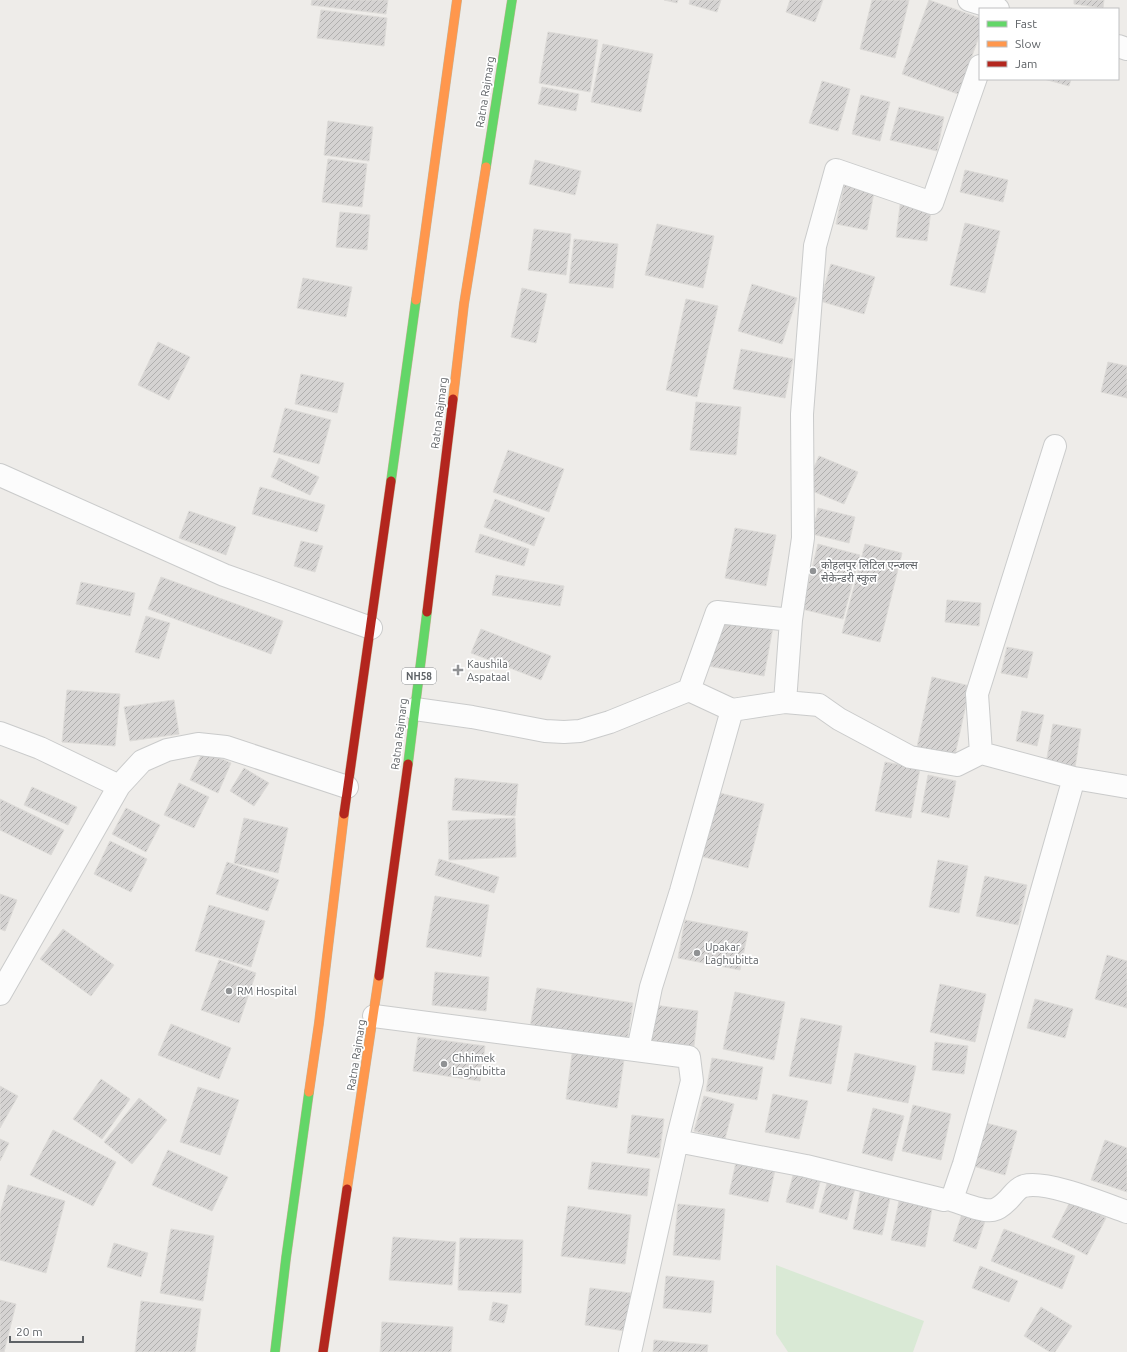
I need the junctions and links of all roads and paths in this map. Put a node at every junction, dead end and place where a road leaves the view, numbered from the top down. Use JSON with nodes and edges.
{"nodes":[{"id":1,"x":457,"y":0,"type":"edge"},
{"id":2,"x":512,"y":0,"type":"edge"},
{"id":3,"x":969,"y":0,"type":"edge"},
{"id":4,"x":995,"y":8,"type":"edge"},
{"id":5,"x":979,"y":69,"type":"edge"},
{"id":6,"x":1055,"y":446,"type":"dead end"},
{"id":7,"x":0,"y":475,"type":"edge"},
{"id":8,"x":791,"y":620,"type":"junction"},
{"id":9,"x":371,"y":628,"type":"junction"},
{"id":10,"x":689,"y":690,"type":"junction"},
{"id":11,"x":785,"y":702,"type":"junction"},
{"id":12,"x":415,"y":709,"type":"junction"},
{"id":13,"x":732,"y":710,"type":"junction"},
{"id":14,"x":0,"y":733,"type":"edge"},
{"id":15,"x":981,"y":753,"type":"junction"},
{"id":16,"x":1074,"y":778,"type":"junction"},
{"id":17,"x":119,"y":786,"type":"junction"},
{"id":18,"x":347,"y":787,"type":"junction"},
{"id":19,"x":1127,"y":787,"type":"edge"},
{"id":20,"x":0,"y":994,"type":"edge"},
{"id":21,"x":374,"y":1016,"type":"junction"},
{"id":22,"x":638,"y":1050,"type":"junction"},
{"id":23,"x":677,"y":1141,"type":"junction"},
{"id":24,"x":949,"y":1200,"type":"junction"},
{"id":25,"x":1127,"y":1212,"type":"edge"},
{"id":26,"x":275,"y":1352,"type":"edge"},
{"id":27,"x":323,"y":1352,"type":"edge"},
{"id":28,"x":630,"y":1352,"type":"edge"}],
"edges":[{"from":1,"to":9,"type":"highway"},
{"from":2,"to":12,"type":"highway","name":"Ratna Rajmarg","number":"NH58"},
{"from":3,"to":4,"type":"street"},
{"from":5,"to":8,"type":"street"},
{"from":6,"to":15,"type":"street"},
{"from":7,"to":9,"type":"street"},
{"from":8,"to":10,"type":"street"},
{"from":8,"to":11,"type":"street"},
{"from":9,"to":18,"type":"highway"},
{"from":10,"to":12,"type":"street"},
{"from":10,"to":13,"type":"street"},
{"from":11,"to":13,"type":"street"},
{"from":11,"to":15,"type":"street"},
{"from":12,"to":21,"type":"highway","name":"Ratna Rajmarg","number":"NH58"},
{"from":13,"to":22,"type":"street"},
{"from":14,"to":17,"type":"street"},
{"from":15,"to":16,"type":"street"},
{"from":16,"to":19,"type":"street"},
{"from":16,"to":24,"type":"street"},
{"from":17,"to":18,"type":"street"},
{"from":17,"to":20,"type":"street"},
{"from":18,"to":26,"type":"highway"},
{"from":21,"to":22,"type":"street"},
{"from":21,"to":27,"type":"highway","name":"Ratna Rajmarg","number":"NH58"},
{"from":22,"to":23,"type":"street"},
{"from":23,"to":24,"type":"street"},
{"from":23,"to":28,"type":"street"},
{"from":24,"to":25,"type":"street"}]}
